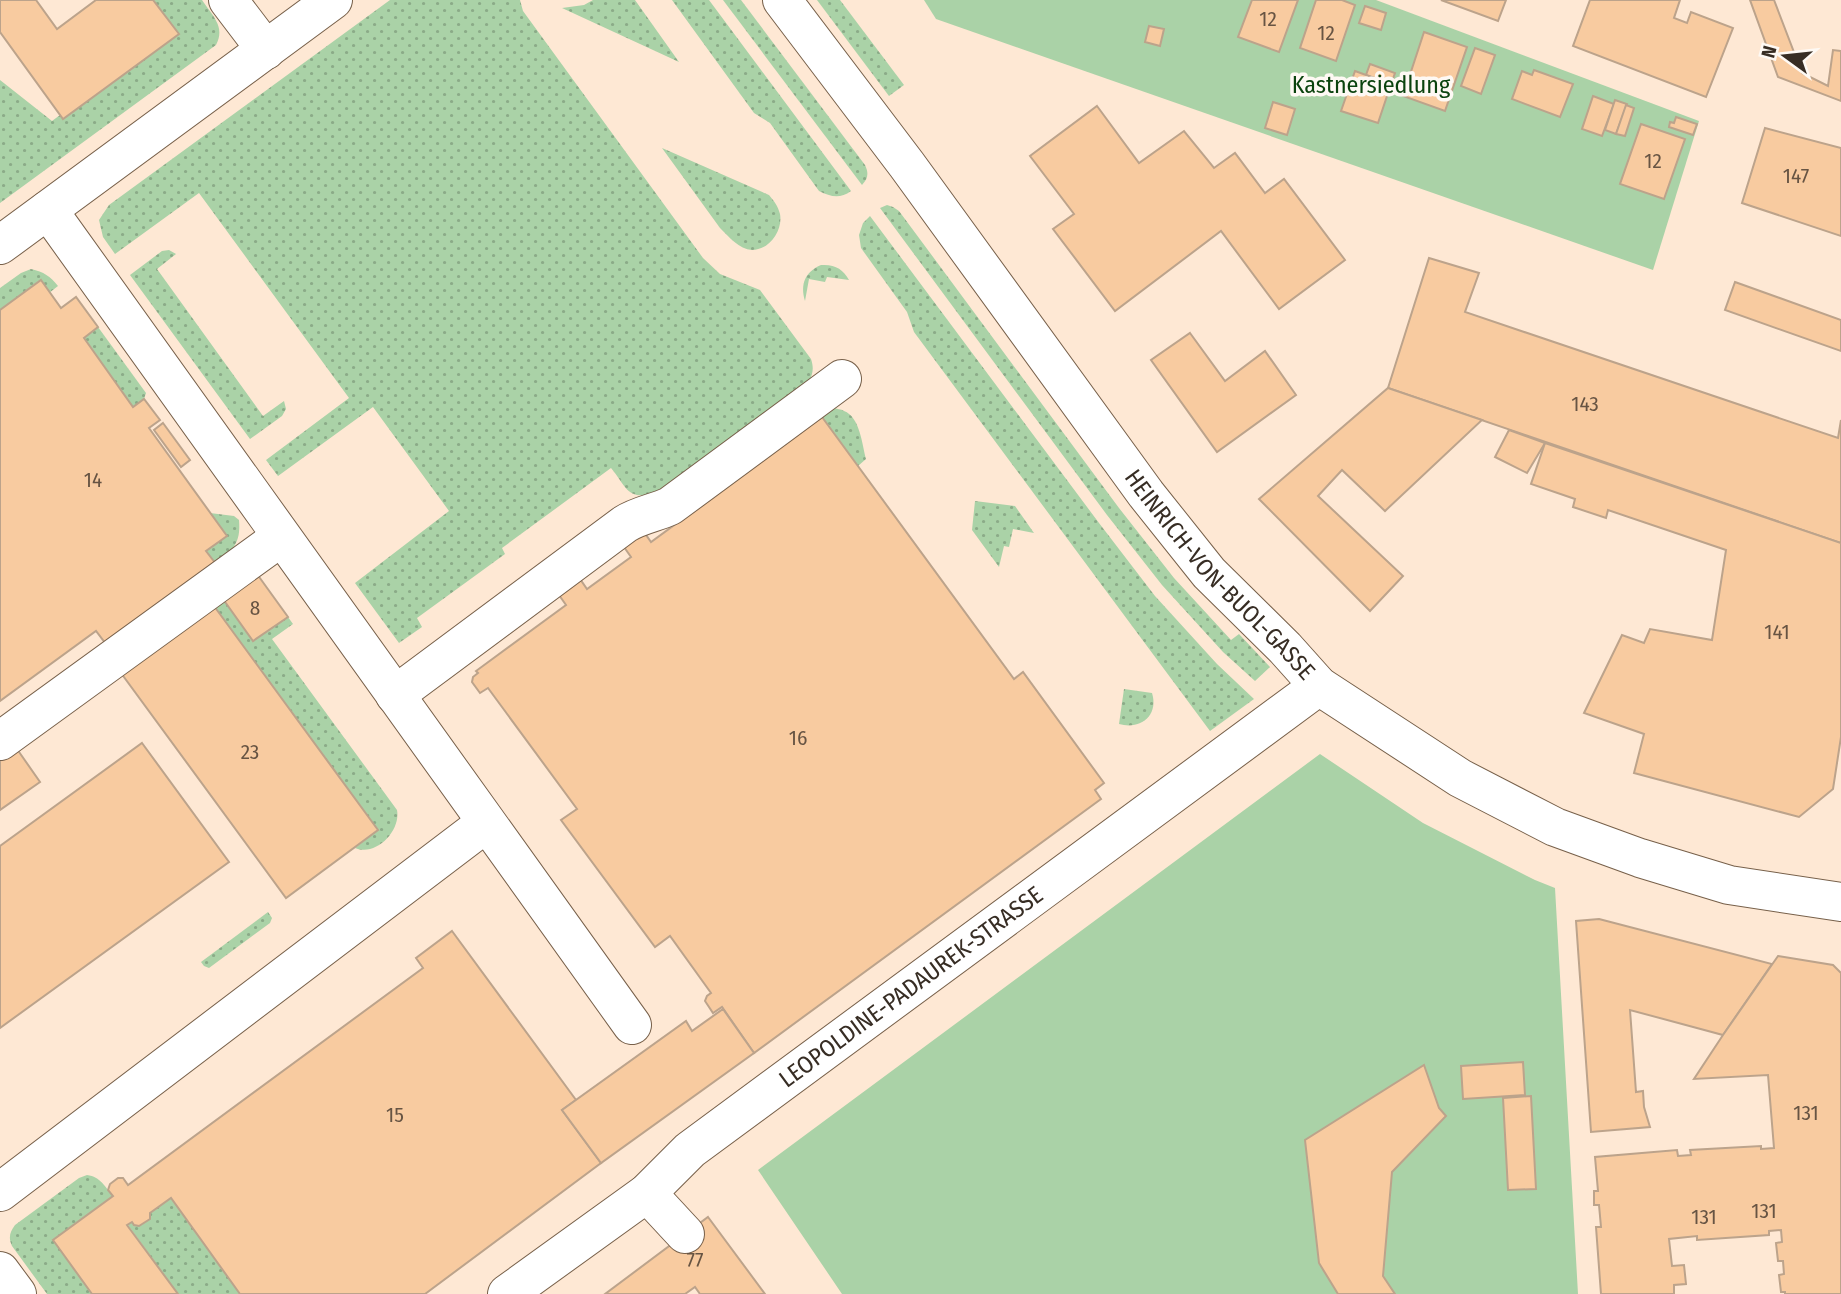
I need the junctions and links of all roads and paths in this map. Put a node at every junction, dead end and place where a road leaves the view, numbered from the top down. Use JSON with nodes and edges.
{"nodes":[{"id":1,"x":228,"y":0,"type":"edge"},
{"id":2,"x":332,"y":0,"type":"edge"},
{"id":3,"x":782,"y":0,"type":"edge"},
{"id":4,"x":266,"y":50,"type":"junction"},
{"id":5,"x":48,"y":210,"type":"junction"},
{"id":6,"x":0,"y":245,"type":"edge"},
{"id":7,"x":842,"y":379,"type":"dead end"},
{"id":8,"x":281,"y":537,"type":"junction"},
{"id":9,"x":1319,"y":686,"type":"junction"},
{"id":10,"x":395,"y":695,"type":"junction"},
{"id":11,"x":0,"y":741,"type":"edge"},
{"id":12,"x":486,"y":823,"type":"junction"},
{"id":13,"x":1841,"y":902,"type":"edge"},
{"id":14,"x":632,"y":1025,"type":"dead end"},
{"id":15,"x":0,"y":1192,"type":"edge"},
{"id":16,"x":647,"y":1193,"type":"junction"},
{"id":17,"x":685,"y":1234,"type":"dead end"},
{"id":18,"x":0,"y":1271,"type":"edge"},
{"id":19,"x":17,"y":1294,"type":"edge"},
{"id":20,"x":507,"y":1294,"type":"edge"}],
"edges":[{"from":1,"to":4,"type":"street"},
{"from":2,"to":4,"type":"street"},
{"from":3,"to":9,"type":"street","name":"HEINRICH-VON-BUOL-GASSE"},
{"from":4,"to":5,"type":"street"},
{"from":5,"to":6,"type":"street"},
{"from":5,"to":8,"type":"street"},
{"from":7,"to":10,"type":"street"},
{"from":8,"to":10,"type":"street"},
{"from":8,"to":11,"type":"street"},
{"from":9,"to":13,"type":"street","name":"HEINRICH-VON-BUOL-GASSE"},
{"from":9,"to":16,"type":"street","name":"LEOPOLDINE-PADAUREK-STRASSE"},
{"from":10,"to":12,"type":"street"},
{"from":12,"to":14,"type":"street"},
{"from":12,"to":15,"type":"street"},
{"from":16,"to":17,"type":"street"},
{"from":16,"to":20,"type":"street","name":"LEOPOLDINE-PADAUREK-STRASSE"},
{"from":18,"to":19,"type":"street"}]}
